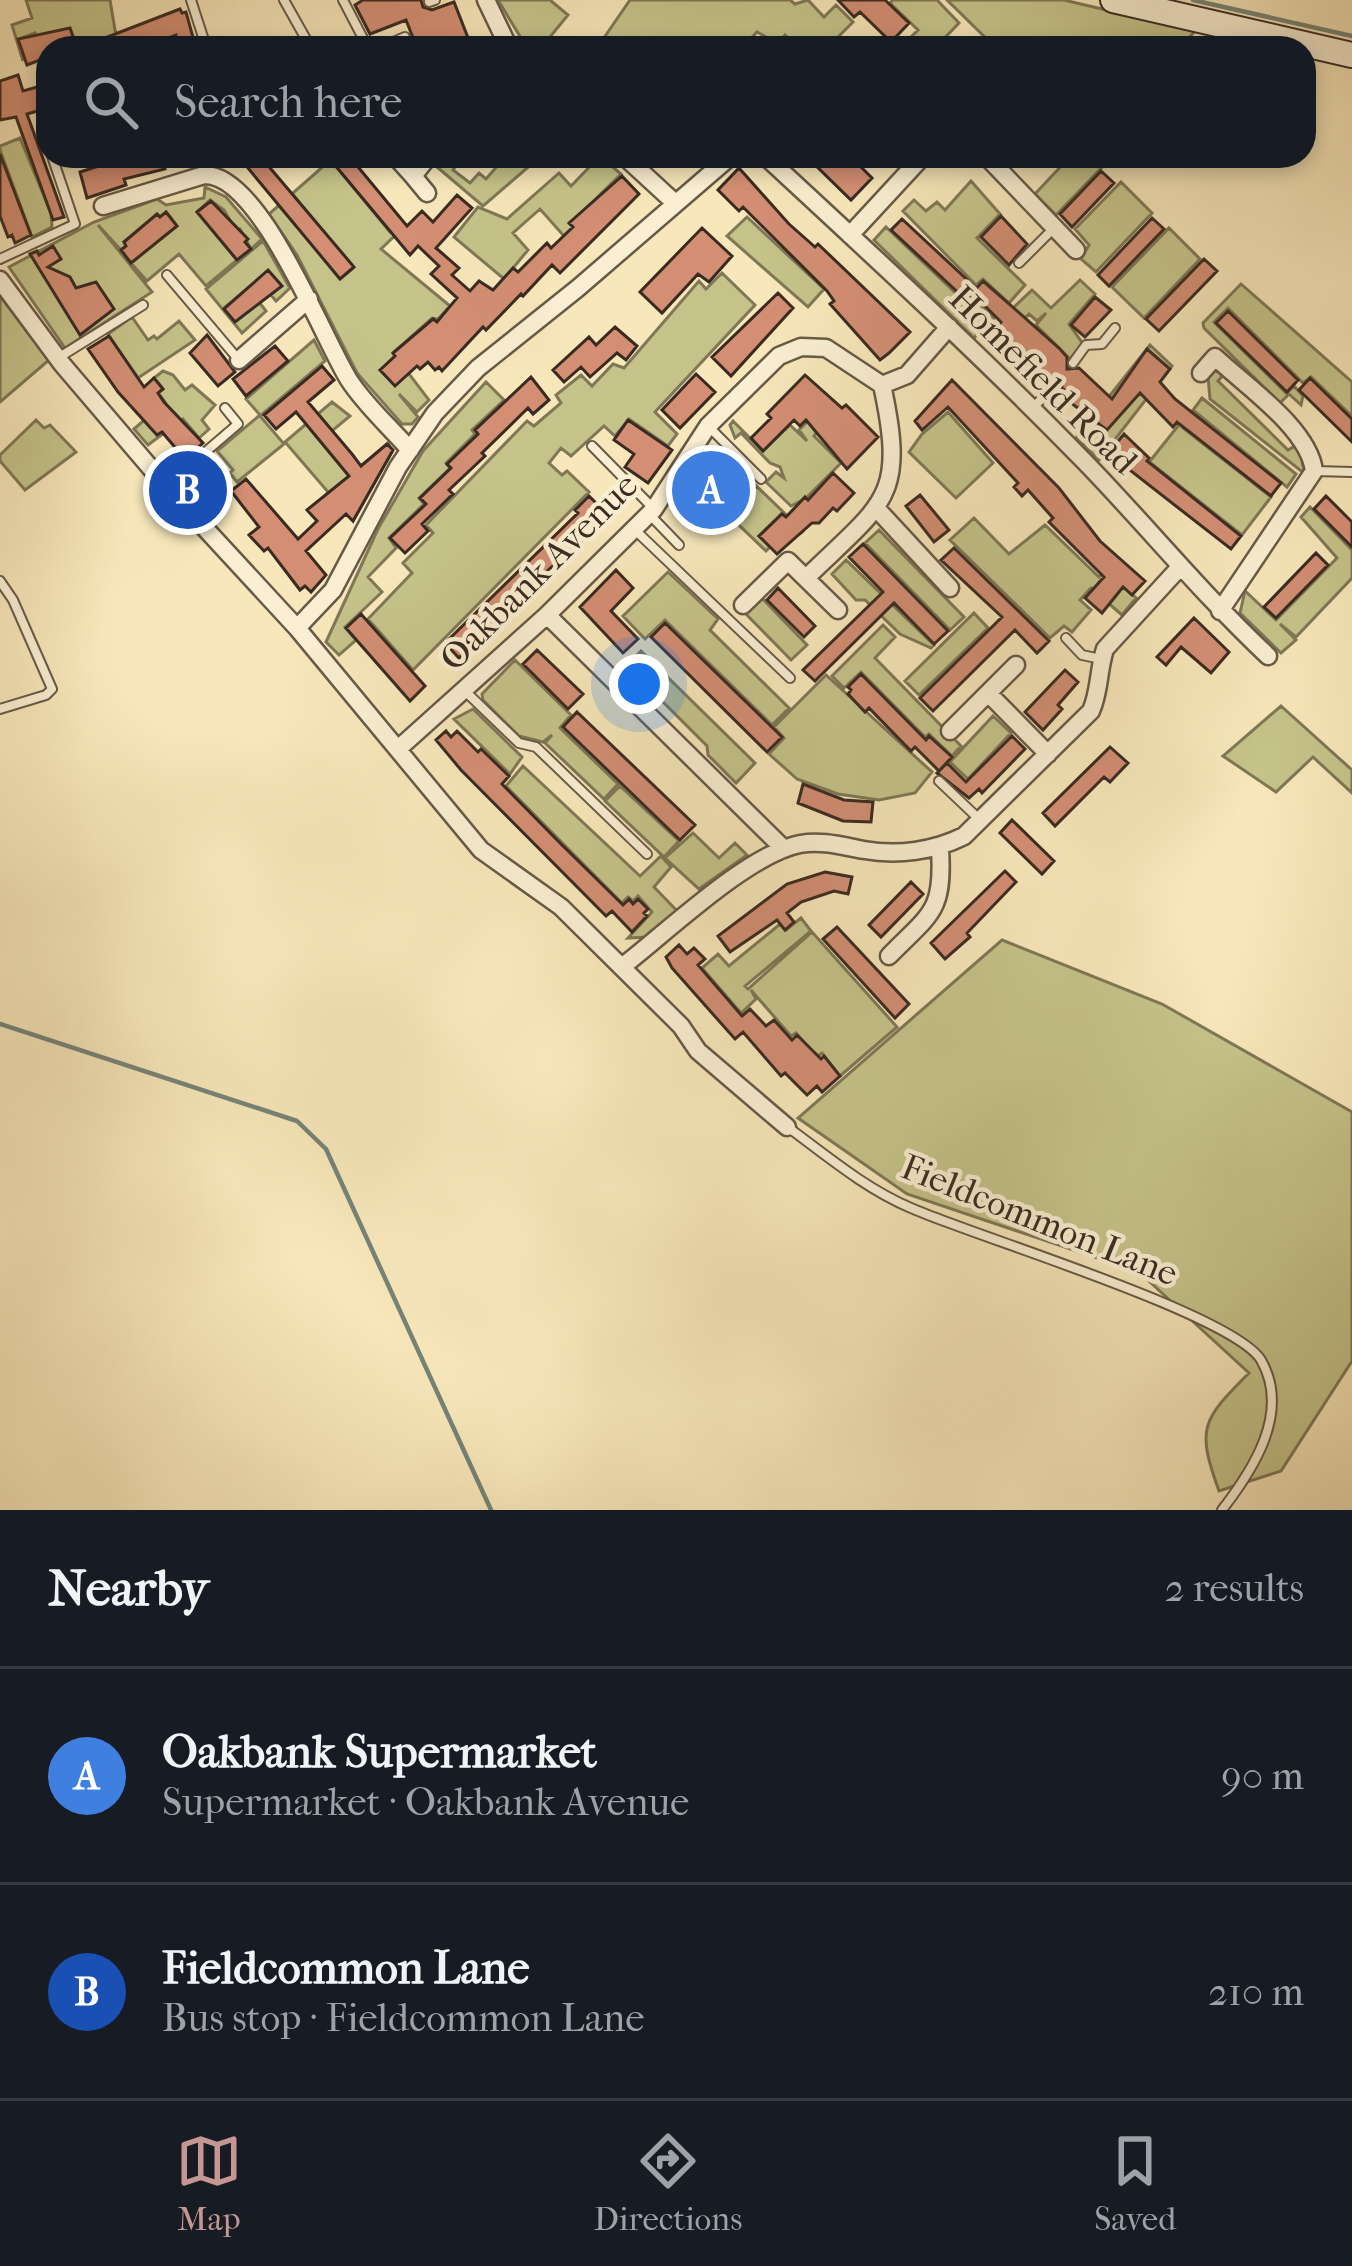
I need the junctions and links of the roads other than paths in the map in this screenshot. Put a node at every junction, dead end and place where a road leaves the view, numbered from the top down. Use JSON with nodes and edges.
{"nodes":[{"id":1,"x":191,"y":0,"type":"edge"},
{"id":2,"x":284,"y":0,"type":"edge"},
{"id":3,"x":343,"y":0,"type":"edge"},
{"id":4,"x":486,"y":0,"type":"edge"},
{"id":5,"x":1113,"y":0,"type":"edge"},
{"id":6,"x":203,"y":36,"type":"edge"},
{"id":7,"x":304,"y":36,"type":"edge"},
{"id":8,"x":362,"y":36,"type":"edge"},
{"id":9,"x":503,"y":36,"type":"edge"},
{"id":10,"x":1269,"y":36,"type":"edge"},
{"id":11,"x":1316,"y":47,"type":"edge"},
{"id":12,"x":1352,"y":55,"type":"edge"},
{"id":13,"x":56,"y":168,"type":"edge"},
{"id":14,"x":406,"y":168,"type":"edge"},
{"id":15,"x":420,"y":168,"type":"edge"},
{"id":16,"x":638,"y":168,"type":"edge"},
{"id":17,"x":717,"y":168,"type":"edge"},
{"id":18,"x":778,"y":168,"type":"edge"},
{"id":19,"x":911,"y":168,"type":"edge"},
{"id":20,"x":998,"y":168,"type":"edge"},
{"id":21,"x":413,"y":176,"type":"junction"},
{"id":22,"x":427,"y":194,"type":"dead end"},
{"id":23,"x":676,"y":202,"type":"junction"},
{"id":24,"x":103,"y":206,"type":"dead end"},
{"id":25,"x":1055,"y":227,"type":"junction"},
{"id":26,"x":850,"y":235,"type":"junction"},
{"id":27,"x":1076,"y":250,"type":"dead end"},
{"id":28,"x":0,"y":259,"type":"edge"},
{"id":29,"x":1018,"y":263,"type":"dead end"},
{"id":30,"x":167,"y":275,"type":"dead end"},
{"id":31,"x":0,"y":280,"type":"edge"},
{"id":32,"x":309,"y":299,"type":"junction"},
{"id":33,"x":143,"y":305,"type":"dead end"},
{"id":34,"x":949,"y":327,"type":"junction"},
{"id":35,"x":1115,"y":328,"type":"dead end"},
{"id":36,"x":58,"y":358,"type":"junction"},
{"id":37,"x":239,"y":360,"type":"joint"},
{"id":38,"x":1073,"y":362,"type":"dead end"},
{"id":39,"x":1201,"y":373,"type":"dead end"},
{"id":40,"x":1056,"y":382,"type":"dead end"},
{"id":41,"x":882,"y":385,"type":"junction"},
{"id":42,"x":225,"y":407,"type":"dead end"},
{"id":43,"x":1032,"y":410,"type":"junction"},
{"id":44,"x":708,"y":427,"type":"junction"},
{"id":45,"x":592,"y":446,"type":"dead end"},
{"id":46,"x":410,"y":450,"type":"junction"},
{"id":47,"x":1313,"y":471,"type":"junction"},
{"id":48,"x":1352,"y":472,"type":"edge"},
{"id":49,"x":761,"y":479,"type":"dead end"},
{"id":50,"x":166,"y":486,"type":"junction"},
{"id":51,"x":877,"y":508,"type":"junction"},
{"id":52,"x":651,"y":511,"type":"junction"},
{"id":53,"x":634,"y":529,"type":"junction"},
{"id":54,"x":679,"y":545,"type":"dead end"},
{"id":55,"x":1180,"y":567,"type":"junction"},
{"id":56,"x":806,"y":578,"type":"junction"},
{"id":57,"x":0,"y":581,"type":"edge"},
{"id":58,"x":950,"y":587,"type":"dead end"},
{"id":59,"x":743,"y":605,"type":"dead end"},
{"id":60,"x":838,"y":610,"type":"dead end"},
{"id":61,"x":1220,"y":611,"type":"junction"},
{"id":62,"x":547,"y":615,"type":"junction"},
{"id":63,"x":297,"y":628,"type":"junction"},
{"id":64,"x":1066,"y":638,"type":"dead end"},
{"id":65,"x":1268,"y":656,"type":"dead end"},
{"id":66,"x":1102,"y":660,"type":"junction"},
{"id":67,"x":1016,"y":665,"type":"dead end"},
{"id":68,"x":790,"y":678,"type":"dead end"},
{"id":69,"x":464,"y":690,"type":"junction"},
{"id":70,"x":988,"y":693,"type":"junction"},
{"id":71,"x":0,"y":709,"type":"edge"},
{"id":72,"x":950,"y":731,"type":"dead end"},
{"id":73,"x":398,"y":749,"type":"junction"},
{"id":74,"x":1048,"y":754,"type":"junction"},
{"id":75,"x":939,"y":781,"type":"dead end"},
{"id":76,"x":980,"y":820,"type":"junction"},
{"id":77,"x":940,"y":849,"type":"junction"},
{"id":78,"x":784,"y":850,"type":"junction"},
{"id":79,"x":647,"y":854,"type":"dead end"},
{"id":80,"x":889,"y":956,"type":"dead end"},
{"id":81,"x":623,"y":965,"type":"junction"},
{"id":82,"x":788,"y":1127,"type":"joint"},
{"id":83,"x":1222,"y":1510,"type":"edge"}],
"edges":[{"from":1,"to":6,"type":"lane"},
{"from":2,"to":7,"type":"lane"},
{"from":3,"to":8,"type":"lane"},
{"from":4,"to":9,"type":"street"},
{"from":5,"to":10,"type":"street"},
{"from":11,"to":12,"type":"street"},
{"from":13,"to":28,"type":"lane"},
{"from":14,"to":21,"type":"street"},
{"from":15,"to":21,"type":"street"},
{"from":16,"to":23,"type":"street"},
{"from":17,"to":23,"type":"street"},
{"from":18,"to":26,"type":"street","name":"Homefield Road"},
{"from":19,"to":26,"type":"street"},
{"from":20,"to":25,"type":"street"},
{"from":21,"to":22,"type":"street"},
{"from":23,"to":46,"type":"street"},
{"from":24,"to":32,"type":"street"},
{"from":25,"to":27,"type":"street"},
{"from":25,"to":29,"type":"lane"},
{"from":26,"to":34,"type":"street","name":"Homefield Road"},
{"from":30,"to":37,"type":"lane"},
{"from":31,"to":36,"type":"street","name":"Fieldcommon Lane"},
{"from":32,"to":37,"type":"street"},
{"from":32,"to":46,"type":"street"},
{"from":33,"to":36,"type":"lane"},
{"from":34,"to":41,"type":"street"},
{"from":34,"to":43,"type":"street","name":"Homefield Road"},
{"from":35,"to":38,"type":"lane"},
{"from":36,"to":50,"type":"street","name":"Fieldcommon Lane"},
{"from":39,"to":47,"type":"street"},
{"from":40,"to":43,"type":"lane"},
{"from":41,"to":44,"type":"street","name":"Oakbank Avenue"},
{"from":41,"to":51,"type":"street"},
{"from":42,"to":50,"type":"lane"},
{"from":43,"to":55,"type":"street","name":"Homefield Road"},
{"from":44,"to":49,"type":"lane"},
{"from":44,"to":52,"type":"street","name":"Oakbank Avenue"},
{"from":45,"to":52,"type":"lane"},
{"from":46,"to":63,"type":"street"},
{"from":47,"to":48,"type":"lane"},
{"from":47,"to":61,"type":"street"},
{"from":50,"to":63,"type":"street","name":"Fieldcommon Lane"},
{"from":51,"to":56,"type":"street"},
{"from":51,"to":58,"type":"street"},
{"from":52,"to":53,"type":"street","name":"Oakbank Avenue"},
{"from":52,"to":54,"type":"lane"},
{"from":53,"to":62,"type":"street","name":"Oakbank Avenue"},
{"from":53,"to":68,"type":"lane"},
{"from":55,"to":61,"type":"street","name":"Homefield Road"},
{"from":55,"to":66,"type":"street"},
{"from":56,"to":59,"type":"street"},
{"from":56,"to":60,"type":"street"},
{"from":57,"to":71,"type":"lane"},
{"from":61,"to":65,"type":"street","name":"Homefield Road"},
{"from":62,"to":69,"type":"street","name":"Oakbank Avenue"},
{"from":62,"to":78,"type":"street"},
{"from":63,"to":73,"type":"street","name":"Fieldcommon Lane"},
{"from":64,"to":66,"type":"lane"},
{"from":66,"to":74,"type":"street"},
{"from":67,"to":70,"type":"street"},
{"from":69,"to":73,"type":"street","name":"Oakbank Avenue"},
{"from":69,"to":79,"type":"lane"},
{"from":70,"to":72,"type":"street"},
{"from":70,"to":74,"type":"street"},
{"from":73,"to":81,"type":"street","name":"Fieldcommon Lane"},
{"from":74,"to":76,"type":"street"},
{"from":75,"to":76,"type":"lane"},
{"from":76,"to":77,"type":"street"},
{"from":77,"to":78,"type":"street"},
{"from":77,"to":80,"type":"street"},
{"from":78,"to":81,"type":"street"},
{"from":81,"to":82,"type":"street","name":"Fieldcommon Lane"},
{"from":82,"to":83,"type":"lane","name":"Fieldcommon Lane"}]}
